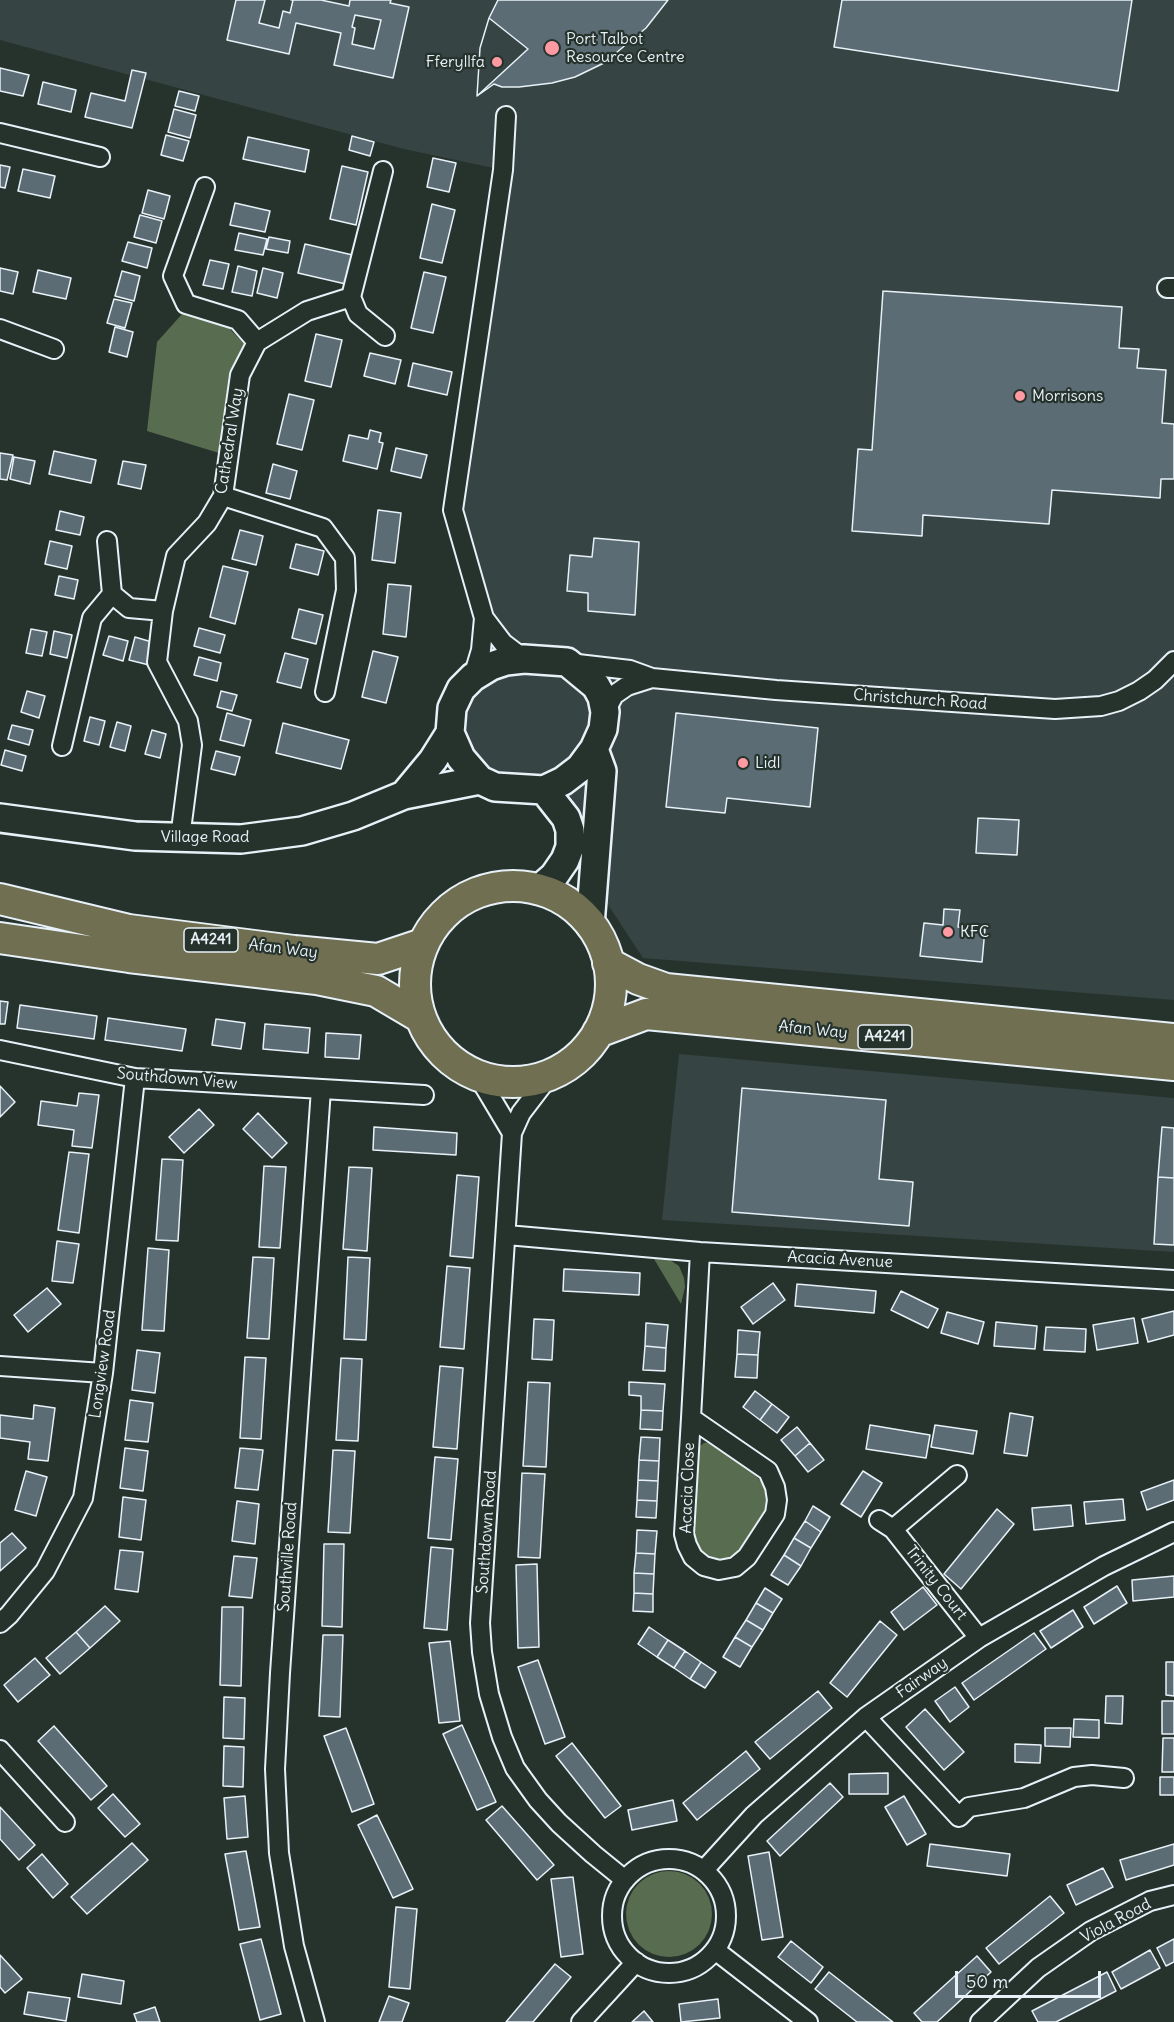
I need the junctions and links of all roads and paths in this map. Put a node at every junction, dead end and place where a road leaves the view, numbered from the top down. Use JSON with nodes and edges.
{"nodes":[{"id":1,"x":506,"y":116,"type":"dead end"},
{"id":2,"x":0,"y":133,"type":"edge"},
{"id":3,"x":100,"y":157,"type":"dead end"},
{"id":4,"x":383,"y":171,"type":"dead end"},
{"id":5,"x":205,"y":187,"type":"dead end"},
{"id":6,"x":351,"y":297,"type":"junction"},
{"id":7,"x":0,"y":329,"type":"edge"},
{"id":8,"x":385,"y":336,"type":"dead end"},
{"id":9,"x":257,"y":342,"type":"junction"},
{"id":10,"x":54,"y":349,"type":"dead end"},
{"id":11,"x":224,"y":496,"type":"junction"},
{"id":12,"x":107,"y":541,"type":"dead end"},
{"id":13,"x":112,"y":594,"type":"junction"},
{"id":14,"x":163,"y":611,"type":"junction"},
{"id":15,"x":484,"y":618,"type":"junction"},
{"id":16,"x":524,"y":659,"type":"junction"},
{"id":17,"x":1174,"y":661,"type":"edge"},
{"id":18,"x":567,"y":662,"type":"junction"},
{"id":19,"x":473,"y":676,"type":"junction"},
{"id":20,"x":652,"y":678,"type":"junction"},
{"id":21,"x":325,"y":692,"type":"dead end"},
{"id":22,"x":605,"y":712,"type":"junction"},
{"id":23,"x":450,"y":733,"type":"junction"},
{"id":24,"x":62,"y":746,"type":"dead end"},
{"id":25,"x":594,"y":749,"type":"junction"},
{"id":26,"x":480,"y":780,"type":"junction"},
{"id":27,"x":544,"y":790,"type":"junction"},
{"id":28,"x":404,"y":795,"type":"junction"},
{"id":29,"x":0,"y":818,"type":"edge"},
{"id":30,"x":180,"y":838,"type":"junction"},
{"id":31,"x":538,"y":890,"type":"junction"},
{"id":32,"x":0,"y":899,"type":"edge"},
{"id":33,"x":590,"y":925,"type":"junction"},
{"id":34,"x":0,"y":938,"type":"edge"},
{"id":35,"x":423,"y":944,"type":"junction"},
{"id":36,"x":608,"y":963,"type":"junction"},
{"id":37,"x":420,"y":1017,"type":"junction"},
{"id":38,"x":598,"y":1032,"type":"junction"},
{"id":39,"x":1174,"y":1039,"type":"edge"},
{"id":40,"x":0,"y":1050,"type":"edge"},
{"id":41,"x":1174,"y":1065,"type":"edge"},
{"id":42,"x":550,"y":1075,"type":"junction"},
{"id":43,"x":478,"y":1076,"type":"junction"},
{"id":44,"x":135,"y":1078,"type":"junction"},
{"id":45,"x":321,"y":1089,"type":"junction"},
{"id":46,"x":424,"y":1095,"type":"dead end"},
{"id":47,"x":512,"y":1133,"type":"junction"},
{"id":48,"x":507,"y":1235,"type":"junction"},
{"id":49,"x":700,"y":1252,"type":"junction"},
{"id":50,"x":1174,"y":1280,"type":"edge"},
{"id":51,"x":0,"y":1366,"type":"edge"},
{"id":52,"x":103,"y":1373,"type":"junction"},
{"id":53,"x":691,"y":1418,"type":"junction"},
{"id":54,"x":957,"y":1475,"type":"dead end"},
{"id":55,"x":1174,"y":1532,"type":"edge"},
{"id":56,"x":0,"y":1623,"type":"edge"},
{"id":57,"x":980,"y":1638,"type":"junction"},
{"id":58,"x":866,"y":1717,"type":"junction"},
{"id":59,"x":0,"y":1750,"type":"edge"},
{"id":60,"x":1124,"y":1778,"type":"dead end"},
{"id":61,"x":65,"y":1822,"type":"dead end"},
{"id":62,"x":704,"y":1870,"type":"junction"},
{"id":63,"x":625,"y":1880,"type":"junction"},
{"id":64,"x":1174,"y":1895,"type":"edge"},
{"id":65,"x":715,"y":1950,"type":"junction"},
{"id":66,"x":636,"y":1962,"type":"junction"},
{"id":67,"x":315,"y":2022,"type":"edge"},
{"id":68,"x":581,"y":2022,"type":"edge"},
{"id":69,"x":808,"y":2022,"type":"edge"},
{"id":70,"x":980,"y":2022,"type":"edge"}],
"edges":[{"from":1,"to":15,"type":"street"},
{"from":2,"to":3,"type":"street"},
{"from":4,"to":6,"type":"street"},
{"from":5,"to":9,"type":"street"},
{"from":6,"to":8,"type":"street"},
{"from":6,"to":9,"type":"street"},
{"from":7,"to":10,"type":"street"},
{"from":9,"to":11,"type":"street","name":"Cathedral Way"},
{"from":11,"to":14,"type":"street","name":"Cathedral Way"},
{"from":11,"to":21,"type":"street"},
{"from":12,"to":13,"type":"street"},
{"from":13,"to":14,"type":"street"},
{"from":13,"to":24,"type":"street"},
{"from":14,"to":30,"type":"street","name":"Cathedral Way"},
{"from":15,"to":16,"type":"street"},
{"from":15,"to":19,"type":"street"},
{"from":16,"to":18,"type":"street"},
{"from":16,"to":19,"type":"street"},
{"from":17,"to":20,"type":"street","name":"Christchurch Road"},
{"from":18,"to":20,"type":"street","name":"Christchurch Road"},
{"from":18,"to":22,"type":"street"},
{"from":19,"to":23,"type":"street"},
{"from":20,"to":22,"type":"street","name":"Christchurch Road"},
{"from":22,"to":25,"type":"street"},
{"from":23,"to":26,"type":"street"},
{"from":23,"to":28,"type":"street","name":"Village Road"},
{"from":25,"to":27,"type":"street"},
{"from":25,"to":33,"type":"street"},
{"from":26,"to":27,"type":"street"},
{"from":26,"to":28,"type":"street","name":"Village Road"},
{"from":27,"to":31,"type":"street"},
{"from":28,"to":30,"type":"street","name":"Village Road"},
{"from":29,"to":30,"type":"street","name":"Village Road"},
{"from":31,"to":33,"type":"main road"},
{"from":31,"to":35,"type":"main road"},
{"from":32,"to":35,"type":"main road","name":"Afan Way","number":"A4241"},
{"from":33,"to":36,"type":"main road"},
{"from":34,"to":37,"type":"main road","name":"Afan Way","number":"A4241"},
{"from":35,"to":37,"type":"main road"},
{"from":36,"to":38,"type":"main road"},
{"from":36,"to":39,"type":"main road","name":"Afan Way","number":"A4241"},
{"from":37,"to":43,"type":"main road"},
{"from":38,"to":41,"type":"main road","name":"Afan Way","number":"A4241"},
{"from":38,"to":42,"type":"main road"},
{"from":40,"to":44,"type":"street","name":"Southdown View"},
{"from":42,"to":43,"type":"main road"},
{"from":42,"to":47,"type":"street","name":"Southdown Road"},
{"from":43,"to":47,"type":"street"},
{"from":44,"to":45,"type":"street","name":"Southdown View"},
{"from":44,"to":52,"type":"street","name":"Longview Road"},
{"from":45,"to":46,"type":"street","name":"Southdown View"},
{"from":45,"to":67,"type":"street","name":"Southville Road"},
{"from":47,"to":48,"type":"street","name":"Southdown Road"},
{"from":48,"to":49,"type":"street","name":"Acacia Avenue"},
{"from":48,"to":63,"type":"street","name":"Southdown Road"},
{"from":49,"to":50,"type":"street","name":"Acacia Avenue"},
{"from":49,"to":53,"type":"street","name":"Acacia Close"},
{"from":51,"to":52,"type":"street"},
{"from":52,"to":56,"type":"street","name":"Longview Road"},
{"from":53,"to":53,"type":"street","name":"Acacia Close"},
{"from":54,"to":57,"type":"street","name":"Trinity Court"},
{"from":55,"to":57,"type":"street","name":"Fairway"},
{"from":57,"to":58,"type":"street","name":"Fairway"},
{"from":58,"to":60,"type":"street"},
{"from":58,"to":62,"type":"street","name":"Fairway"},
{"from":59,"to":61,"type":"street"},
{"from":62,"to":63,"type":"street"},
{"from":62,"to":65,"type":"street"},
{"from":63,"to":66,"type":"street"},
{"from":64,"to":70,"type":"street","name":"Viola Road"},
{"from":65,"to":66,"type":"street"},
{"from":65,"to":69,"type":"street"},
{"from":66,"to":68,"type":"street"}]}
